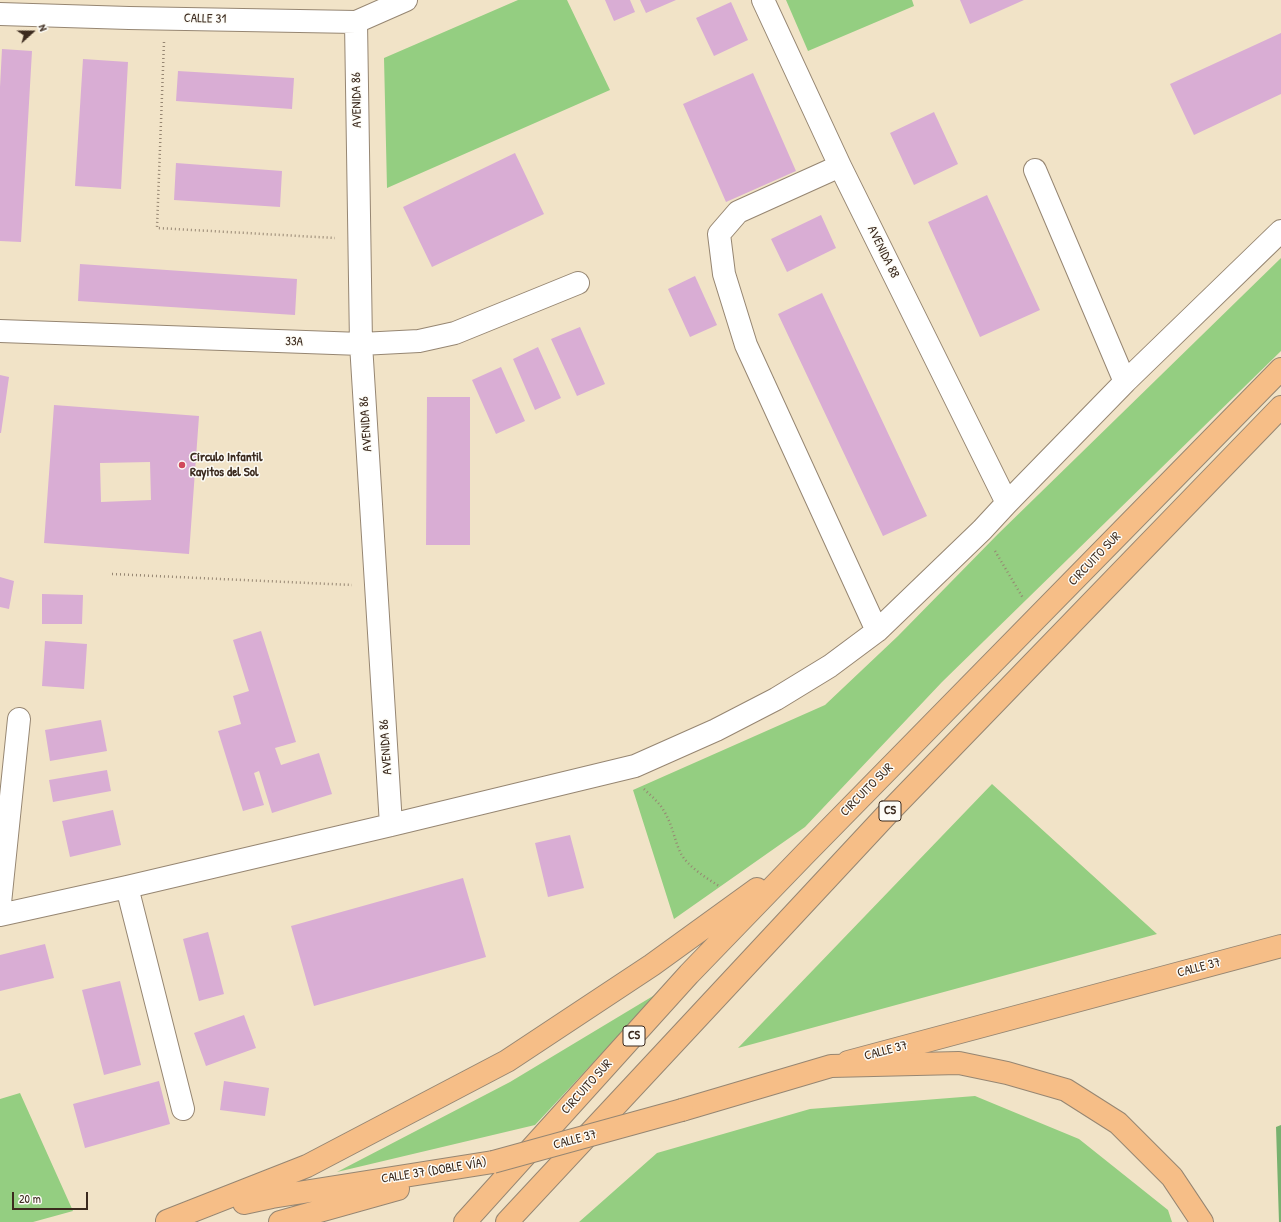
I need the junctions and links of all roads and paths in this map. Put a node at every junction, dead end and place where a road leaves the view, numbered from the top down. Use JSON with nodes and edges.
{"nodes":[{"id":1,"x":406,"y":0,"type":"edge"},
{"id":2,"x":763,"y":0,"type":"edge"},
{"id":3,"x":133,"y":9,"type":"edge"},
{"id":4,"x":0,"y":14,"type":"edge"},
{"id":5,"x":165,"y":19,"type":"junction"},
{"id":6,"x":356,"y":22,"type":"junction"},
{"id":7,"x":840,"y":166,"type":"junction"},
{"id":8,"x":1035,"y":170,"type":"dead end"},
{"id":9,"x":1281,"y":231,"type":"edge"},
{"id":10,"x":360,"y":239,"type":"junction"},
{"id":11,"x":578,"y":283,"type":"dead end"},
{"id":12,"x":0,"y":331,"type":"edge"},
{"id":13,"x":361,"y":344,"type":"junction"},
{"id":14,"x":1281,"y":369,"type":"edge"},
{"id":15,"x":1126,"y":382,"type":"junction"},
{"id":16,"x":1281,"y":407,"type":"edge"},
{"id":17,"x":1006,"y":503,"type":"junction"},
{"id":18,"x":982,"y":530,"type":"junction"},
{"id":19,"x":112,"y":574,"type":"dead end"},
{"id":20,"x":376,"y":586,"type":"junction"},
{"id":21,"x":1036,"y":619,"type":"junction"},
{"id":22,"x":877,"y":631,"type":"junction"},
{"id":23,"x":19,"y":719,"type":"dead end"},
{"id":24,"x":635,"y":766,"type":"junction"},
{"id":25,"x":391,"y":825,"type":"junction"},
{"id":26,"x":806,"y":853,"type":"junction"},
{"id":27,"x":127,"y":887,"type":"junction"},
{"id":28,"x":742,"y":900,"type":"junction"},
{"id":29,"x":0,"y":903,"type":"edge"},
{"id":30,"x":0,"y":915,"type":"edge"},
{"id":31,"x":1281,"y":946,"type":"edge"},
{"id":32,"x":831,"y":1066,"type":"junction"},
{"id":33,"x":183,"y":1109,"type":"dead end"},
{"id":34,"x":493,"y":1162,"type":"junction"},
{"id":35,"x":165,"y":1222,"type":"edge"},
{"id":36,"x":280,"y":1222,"type":"edge"},
{"id":37,"x":465,"y":1222,"type":"edge"},
{"id":38,"x":507,"y":1222,"type":"edge"},
{"id":39,"x":1202,"y":1222,"type":"edge"}],
"edges":[{"from":1,"to":6,"type":"street","name":"CALLE 31"},
{"from":2,"to":7,"type":"street","name":"AVENIDA 88"},
{"from":3,"to":4,"type":"street","name":"CALLE 31"},
{"from":3,"to":5,"type":"street","name":"CALLE 31"},
{"from":5,"to":6,"type":"street","name":"CALLE 31"},
{"from":5,"to":10,"type":"path"},
{"from":6,"to":10,"type":"street","name":"AVENIDA 86"},
{"from":7,"to":17,"type":"street","name":"AVENIDA 88"},
{"from":7,"to":22,"type":"street"},
{"from":8,"to":15,"type":"street"},
{"from":9,"to":15,"type":"street"},
{"from":10,"to":13,"type":"street","name":"AVENIDA 86"},
{"from":11,"to":13,"type":"street","name":"33A"},
{"from":12,"to":13,"type":"street","name":"33A"},
{"from":13,"to":20,"type":"street","name":"AVENIDA 86"},
{"from":14,"to":21,"type":"main road","name":"CIRCUITO SUR","number":"CS"},
{"from":15,"to":17,"type":"street"},
{"from":16,"to":38,"type":"main road","number":"CS"},
{"from":17,"to":18,"type":"street"},
{"from":18,"to":21,"type":"path"},
{"from":18,"to":22,"type":"street"},
{"from":19,"to":20,"type":"path"},
{"from":20,"to":25,"type":"street","name":"AVENIDA 86"},
{"from":21,"to":26,"type":"main road","name":"CIRCUITO SUR","number":"CS"},
{"from":22,"to":24,"type":"street"},
{"from":23,"to":29,"type":"street"},
{"from":24,"to":25,"type":"street"},
{"from":24,"to":28,"type":"path"},
{"from":25,"to":27,"type":"street"},
{"from":26,"to":28,"type":"main road"},
{"from":26,"to":37,"type":"main road","name":"CIRCUITO SUR","number":"CS"},
{"from":27,"to":30,"type":"street"},
{"from":27,"to":33,"type":"street"},
{"from":28,"to":35,"type":"main road"},
{"from":31,"to":32,"type":"main road","name":"CALLE 37"},
{"from":32,"to":34,"type":"main road","name":"CALLE 37","bridge":true},
{"from":32,"to":39,"type":"main road"},
{"from":34,"to":35,"type":"main road","name":"CALLE 37 (DOBLE VÍA)"},
{"from":34,"to":36,"type":"main road","name":"CALLE 37 (DOBLE VÍA)"}]}
